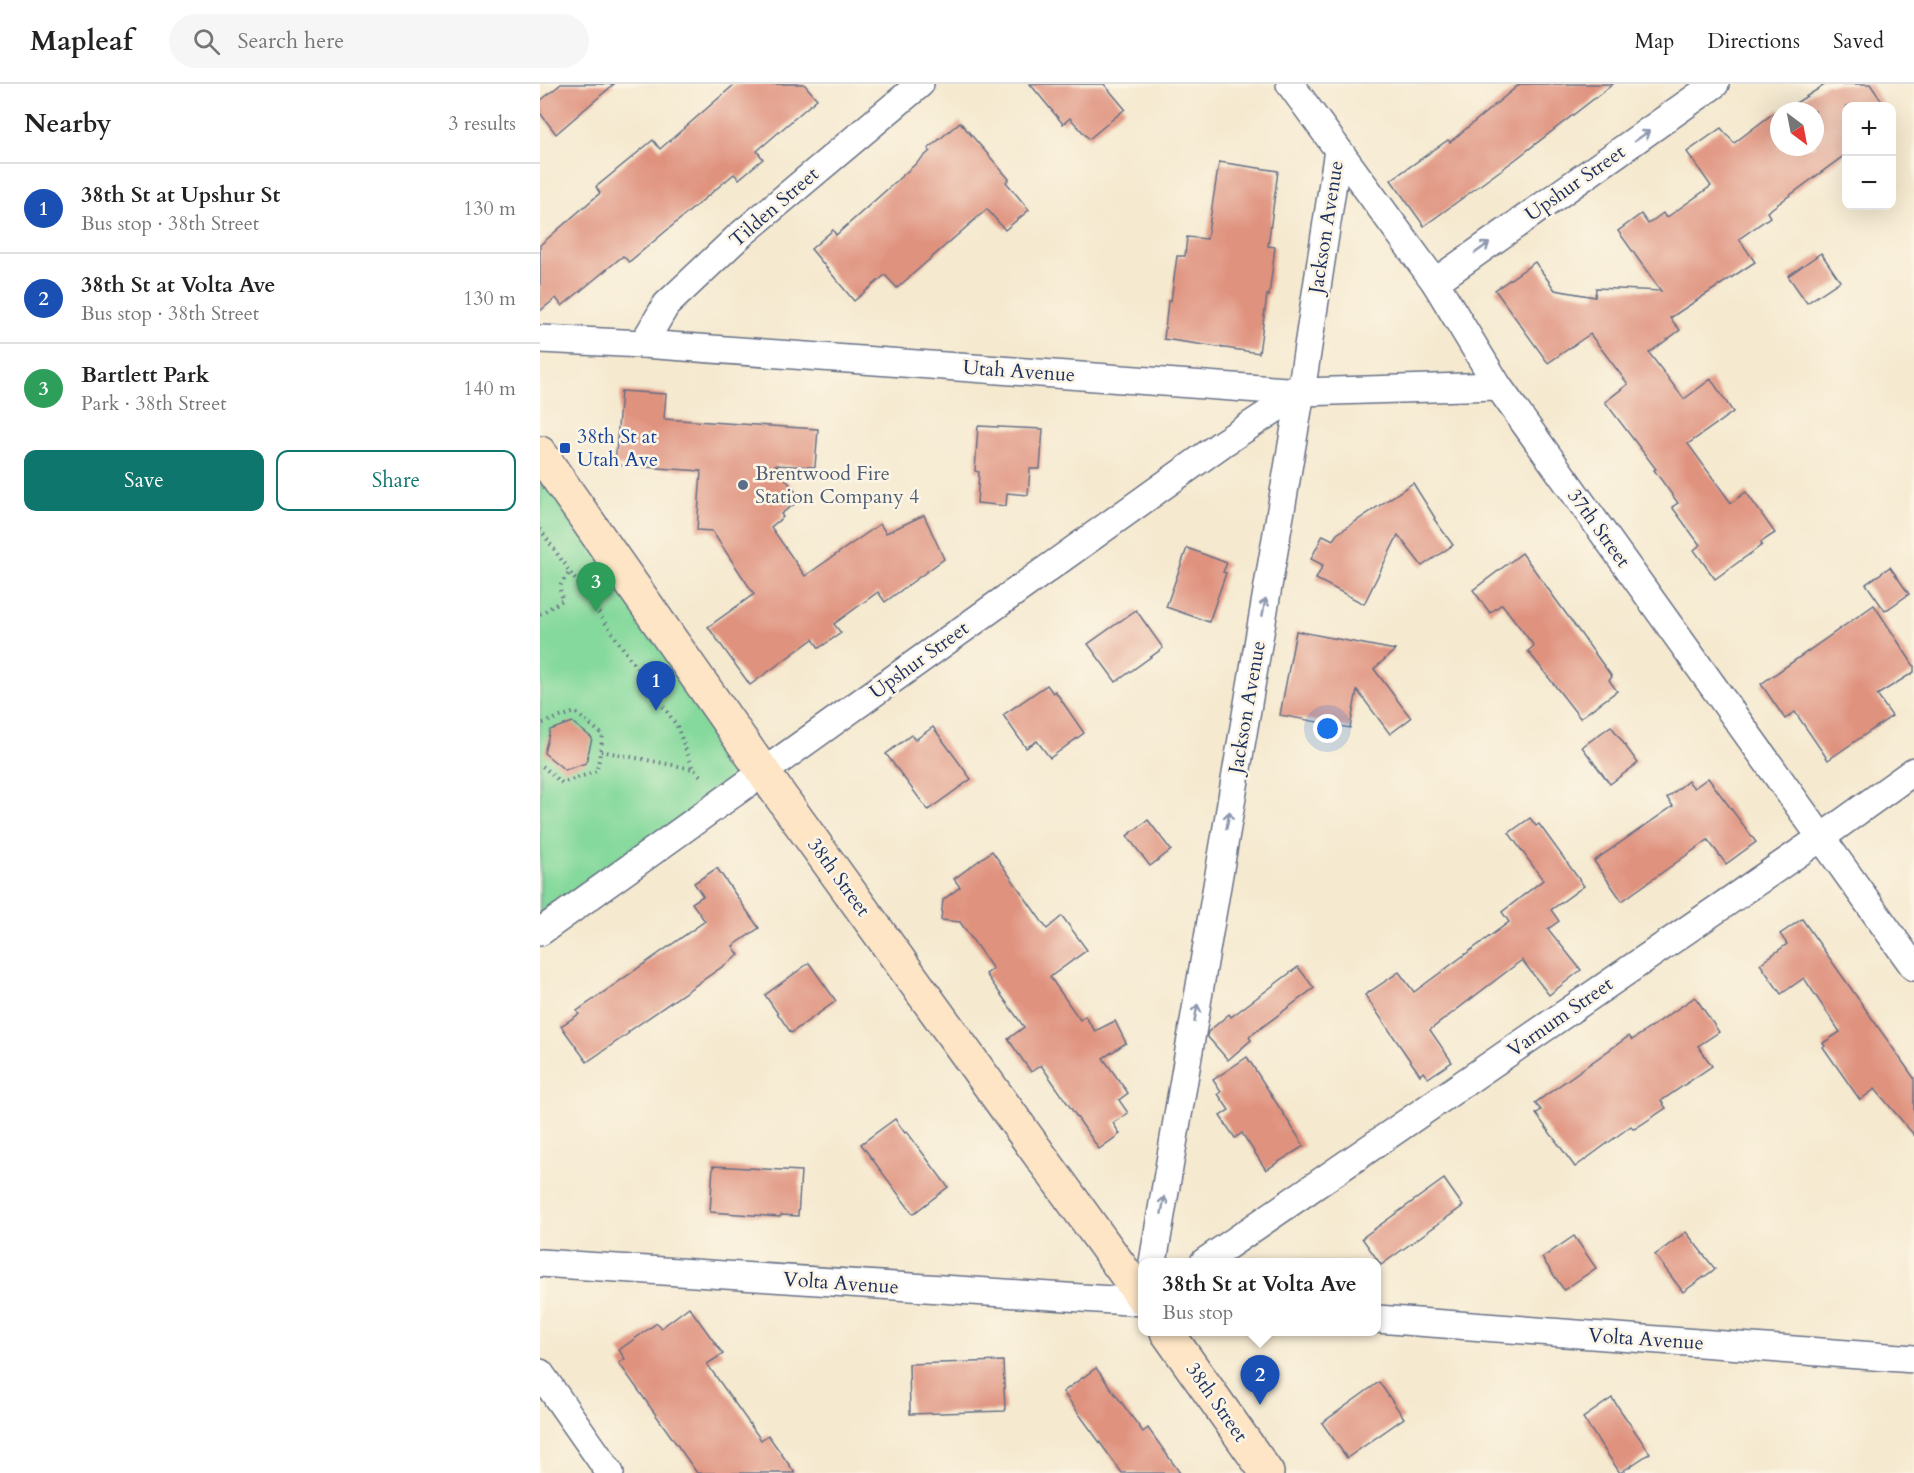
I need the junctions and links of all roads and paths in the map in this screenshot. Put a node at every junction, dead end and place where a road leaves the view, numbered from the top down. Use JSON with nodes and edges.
{"nodes":[{"id":1,"x":920,"y":84,"type":"edge"},
{"id":2,"x":1290,"y":84,"type":"edge"},
{"id":3,"x":1715,"y":84,"type":"edge"},
{"id":4,"x":1338,"y":150,"type":"junction"},
{"id":5,"x":1435,"y":282,"type":"junction"},
{"id":6,"x":540,"y":339,"type":"edge"},
{"id":7,"x":643,"y":344,"type":"junction"},
{"id":8,"x":1498,"y":386,"type":"junction"},
{"id":9,"x":1301,"y":392,"type":"junction"},
{"id":10,"x":540,"y":453,"type":"edge"},
{"id":11,"x":540,"y":529,"type":"edge"},
{"id":12,"x":570,"y":572,"type":"junction"},
{"id":13,"x":540,"y":614,"type":"edge"},
{"id":14,"x":540,"y":727,"type":"edge"},
{"id":15,"x":600,"y":751,"type":"junction"},
{"id":16,"x":540,"y":764,"type":"edge"},
{"id":17,"x":693,"y":769,"type":"junction"},
{"id":18,"x":763,"y":771,"type":"junction"},
{"id":19,"x":1914,"y":771,"type":"edge"},
{"id":20,"x":701,"y":785,"type":"dead end"},
{"id":21,"x":1822,"y":837,"type":"junction"},
{"id":22,"x":540,"y":932,"type":"edge"},
{"id":23,"x":1914,"y":968,"type":"edge"},
{"id":24,"x":1154,"y":1258,"type":"edge"},
{"id":25,"x":1211,"y":1258,"type":"edge"},
{"id":26,"x":540,"y":1263,"type":"edge"},
{"id":27,"x":1138,"y":1293,"type":"edge"},
{"id":28,"x":1138,"y":1300,"type":"edge"},
{"id":29,"x":1381,"y":1319,"type":"edge"},
{"id":30,"x":1170,"y":1336,"type":"edge"},
{"id":31,"x":1914,"y":1359,"type":"edge"},
{"id":32,"x":540,"y":1373,"type":"edge"},
{"id":33,"x":610,"y":1473,"type":"edge"},
{"id":34,"x":1267,"y":1473,"type":"edge"}],
"edges":[{"from":1,"to":7,"type":"street","name":"Tilden Street"},
{"from":2,"to":4,"type":"street","name":"37th Street"},
{"from":5,"to":3,"type":"street","name":"Upshur Street","one_way":true},
{"from":4,"to":5,"type":"street","name":"37th Street"},
{"from":4,"to":9,"type":"street","name":"Jackson Avenue"},
{"from":5,"to":8,"type":"street","name":"37th Street"},
{"from":6,"to":7,"type":"street","name":"Utah Avenue"},
{"from":7,"to":9,"type":"street","name":"Utah Avenue"},
{"from":8,"to":9,"type":"street","name":"Utah Avenue"},
{"from":8,"to":21,"type":"street","name":"37th Street"},
{"from":9,"to":18,"type":"street","name":"Upshur Street"},
{"from":24,"to":9,"type":"street","name":"Jackson Avenue","one_way":true},
{"from":10,"to":18,"type":"main road","name":"38th Street"},
{"from":11,"to":12,"type":"path"},
{"from":12,"to":13,"type":"path"},
{"from":12,"to":17,"type":"path"},
{"from":14,"to":15,"type":"path"},
{"from":15,"to":16,"type":"path"},
{"from":15,"to":17,"type":"path"},
{"from":17,"to":20,"type":"path"},
{"from":18,"to":22,"type":"street","name":"Upshur Street"},
{"from":18,"to":27,"type":"main road","name":"38th Street"},
{"from":19,"to":21,"type":"street","name":"Varnum Street"},
{"from":21,"to":23,"type":"street","name":"37th Street"},
{"from":21,"to":25,"type":"street","name":"Varnum Street"},
{"from":26,"to":28,"type":"street","name":"Volta Avenue"},
{"from":29,"to":31,"type":"street","name":"Volta Avenue"},
{"from":30,"to":34,"type":"main road","name":"38th Street"},
{"from":32,"to":33,"type":"street"}]}
